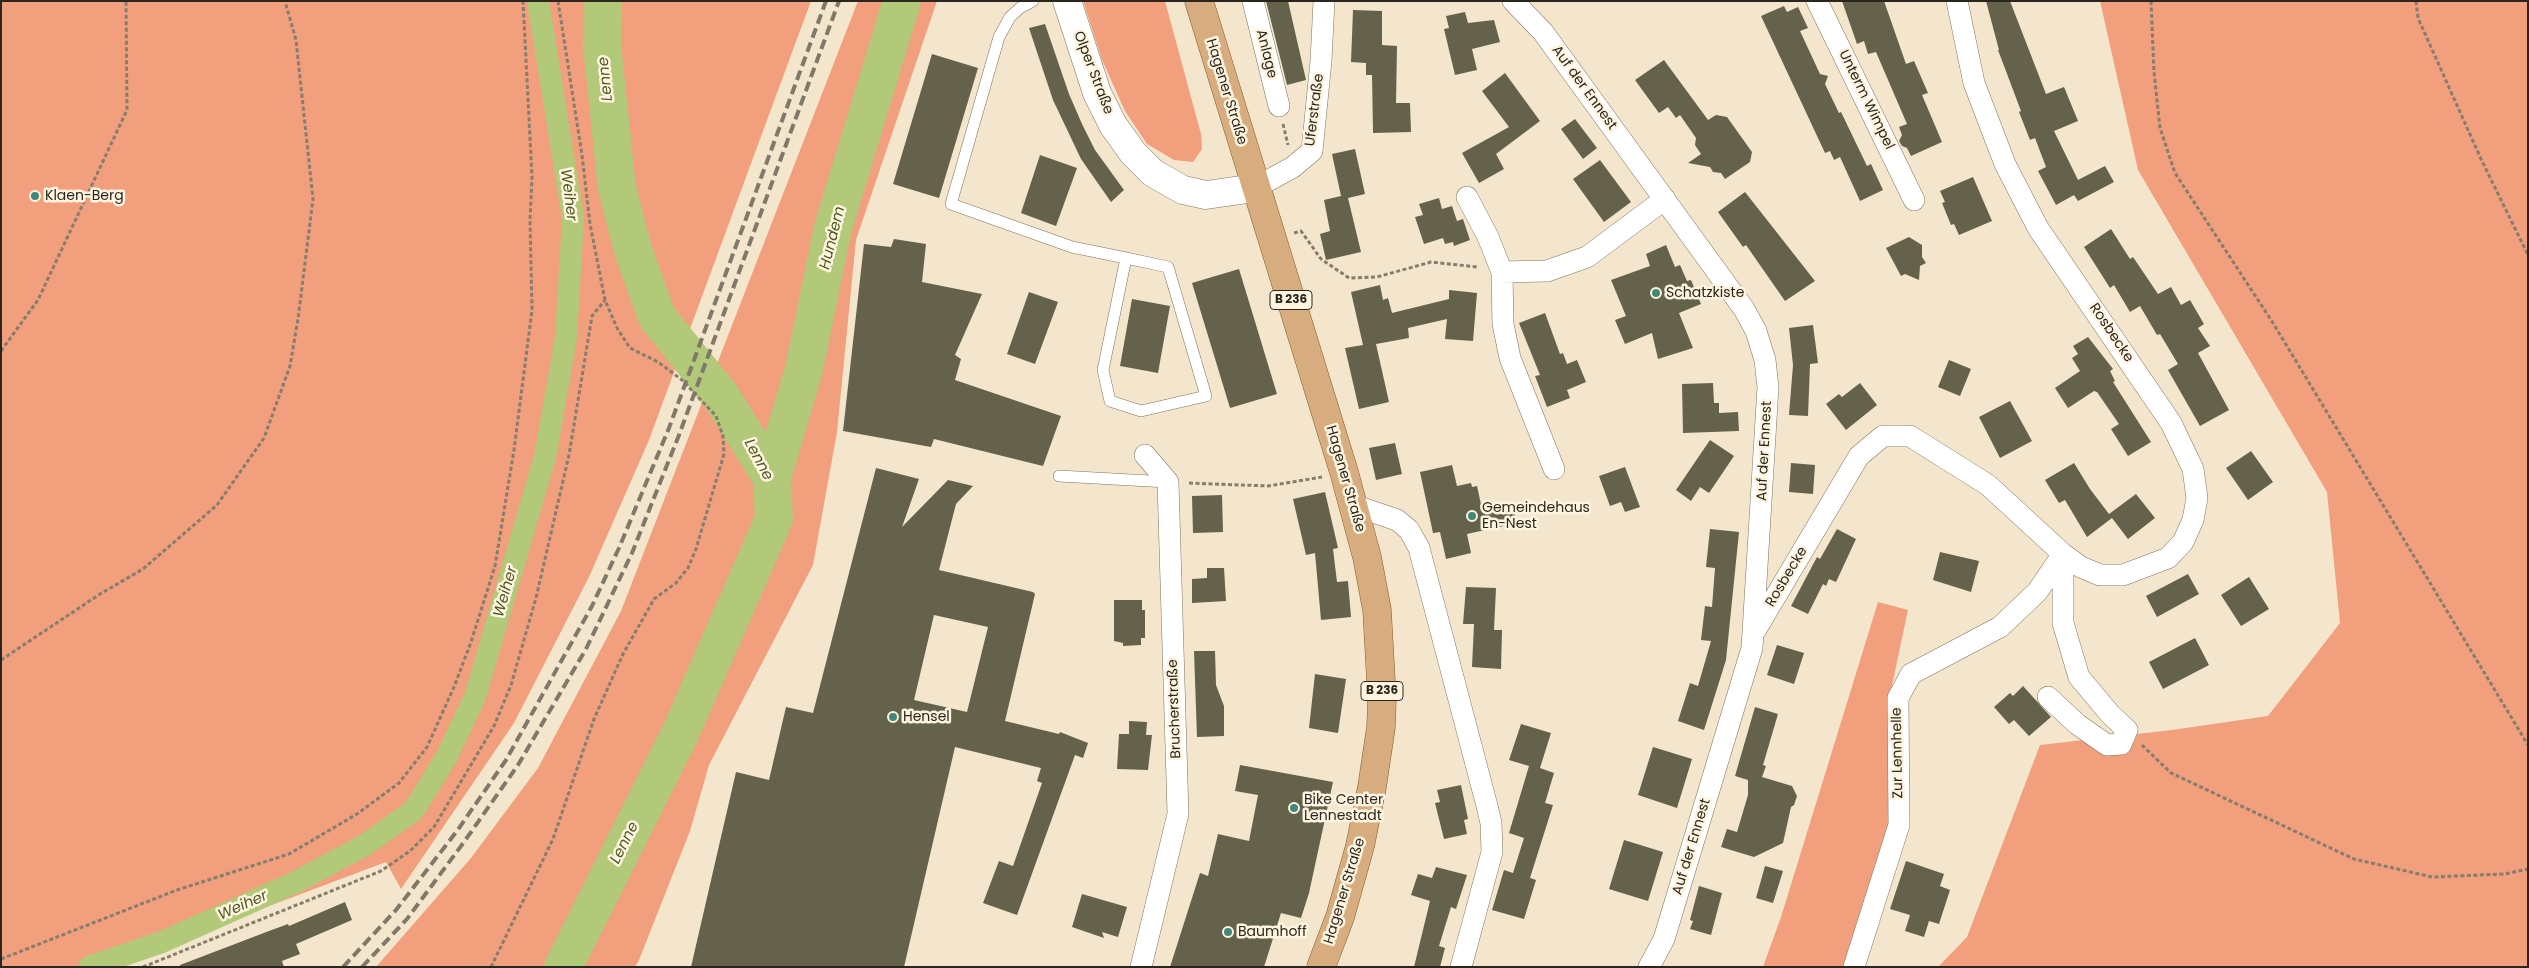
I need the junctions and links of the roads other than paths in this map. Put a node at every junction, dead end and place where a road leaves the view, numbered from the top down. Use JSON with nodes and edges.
{"nodes":[{"id":1,"x":1034,"y":1,"type":"edge"},
{"id":2,"x":1068,"y":1,"type":"edge"},
{"id":3,"x":1199,"y":1,"type":"edge"},
{"id":4,"x":1253,"y":1,"type":"edge"},
{"id":5,"x":1324,"y":1,"type":"edge"},
{"id":6,"x":1513,"y":1,"type":"edge"},
{"id":7,"x":1818,"y":1,"type":"edge"},
{"id":8,"x":1957,"y":1,"type":"edge"},
{"id":9,"x":1279,"y":106,"type":"road end"},
{"id":10,"x":1256,"y":188,"type":"junction"},
{"id":11,"x":1468,"y":197,"type":"dead end"},
{"id":12,"x":1666,"y":199,"type":"junction"},
{"id":13,"x":1914,"y":200,"type":"dead end"},
{"id":14,"x":1126,"y":258,"type":"junction"},
{"id":15,"x":1502,"y":272,"type":"junction"},
{"id":16,"x":1144,"y":455,"type":"dead end"},
{"id":17,"x":1554,"y":470,"type":"dead end"},
{"id":18,"x":1058,"y":476,"type":"dead end"},
{"id":19,"x":1168,"y":482,"type":"junction"},
{"id":20,"x":1353,"y":505,"type":"junction"},
{"id":21,"x":2063,"y":554,"type":"junction"},
{"id":22,"x":1755,"y":631,"type":"junction"},
{"id":23,"x":2048,"y":697,"type":"dead end"},
{"id":24,"x":1141,"y":967,"type":"edge"},
{"id":25,"x":1321,"y":967,"type":"edge"},
{"id":26,"x":1461,"y":967,"type":"edge"},
{"id":27,"x":1650,"y":967,"type":"edge"},
{"id":28,"x":1854,"y":967,"type":"edge"}],
"edges":[{"from":1,"to":14,"type":"lane"},
{"from":2,"to":10,"type":"main road","name":"Olper Straße"},
{"from":3,"to":10,"type":"main road","name":"Hagener Straße","number":"B 236"},
{"from":4,"to":9,"type":"street","name":"Anlage"},
{"from":5,"to":10,"type":"street","name":"Uferstraße"},
{"from":6,"to":12,"type":"street","name":"Auf der Ennest"},
{"from":7,"to":13,"type":"street","name":"Unterm Wimpel"},
{"from":8,"to":21,"type":"street","name":"Rosbecke"},
{"from":10,"to":20,"type":"main road","name":"Hagener Straße","number":"B 236"},
{"from":11,"to":15,"type":"street"},
{"from":12,"to":15,"type":"street"},
{"from":12,"to":22,"type":"street","name":"Auf der Ennest"},
{"from":14,"to":14,"type":"lane"},
{"from":15,"to":17,"type":"street"},
{"from":16,"to":19,"type":"street"},
{"from":18,"to":19,"type":"lane"},
{"from":19,"to":24,"type":"street","name":"Brucherstraße"},
{"from":20,"to":25,"type":"main road","name":"Hagener Straße","number":"B 236"},
{"from":20,"to":26,"type":"street"},
{"from":21,"to":22,"type":"street","name":"Rosbecke"},
{"from":21,"to":23,"type":"street"},
{"from":21,"to":28,"type":"street","name":"Zur Lennhelle"},
{"from":22,"to":27,"type":"street","name":"Auf der Ennest"}]}
